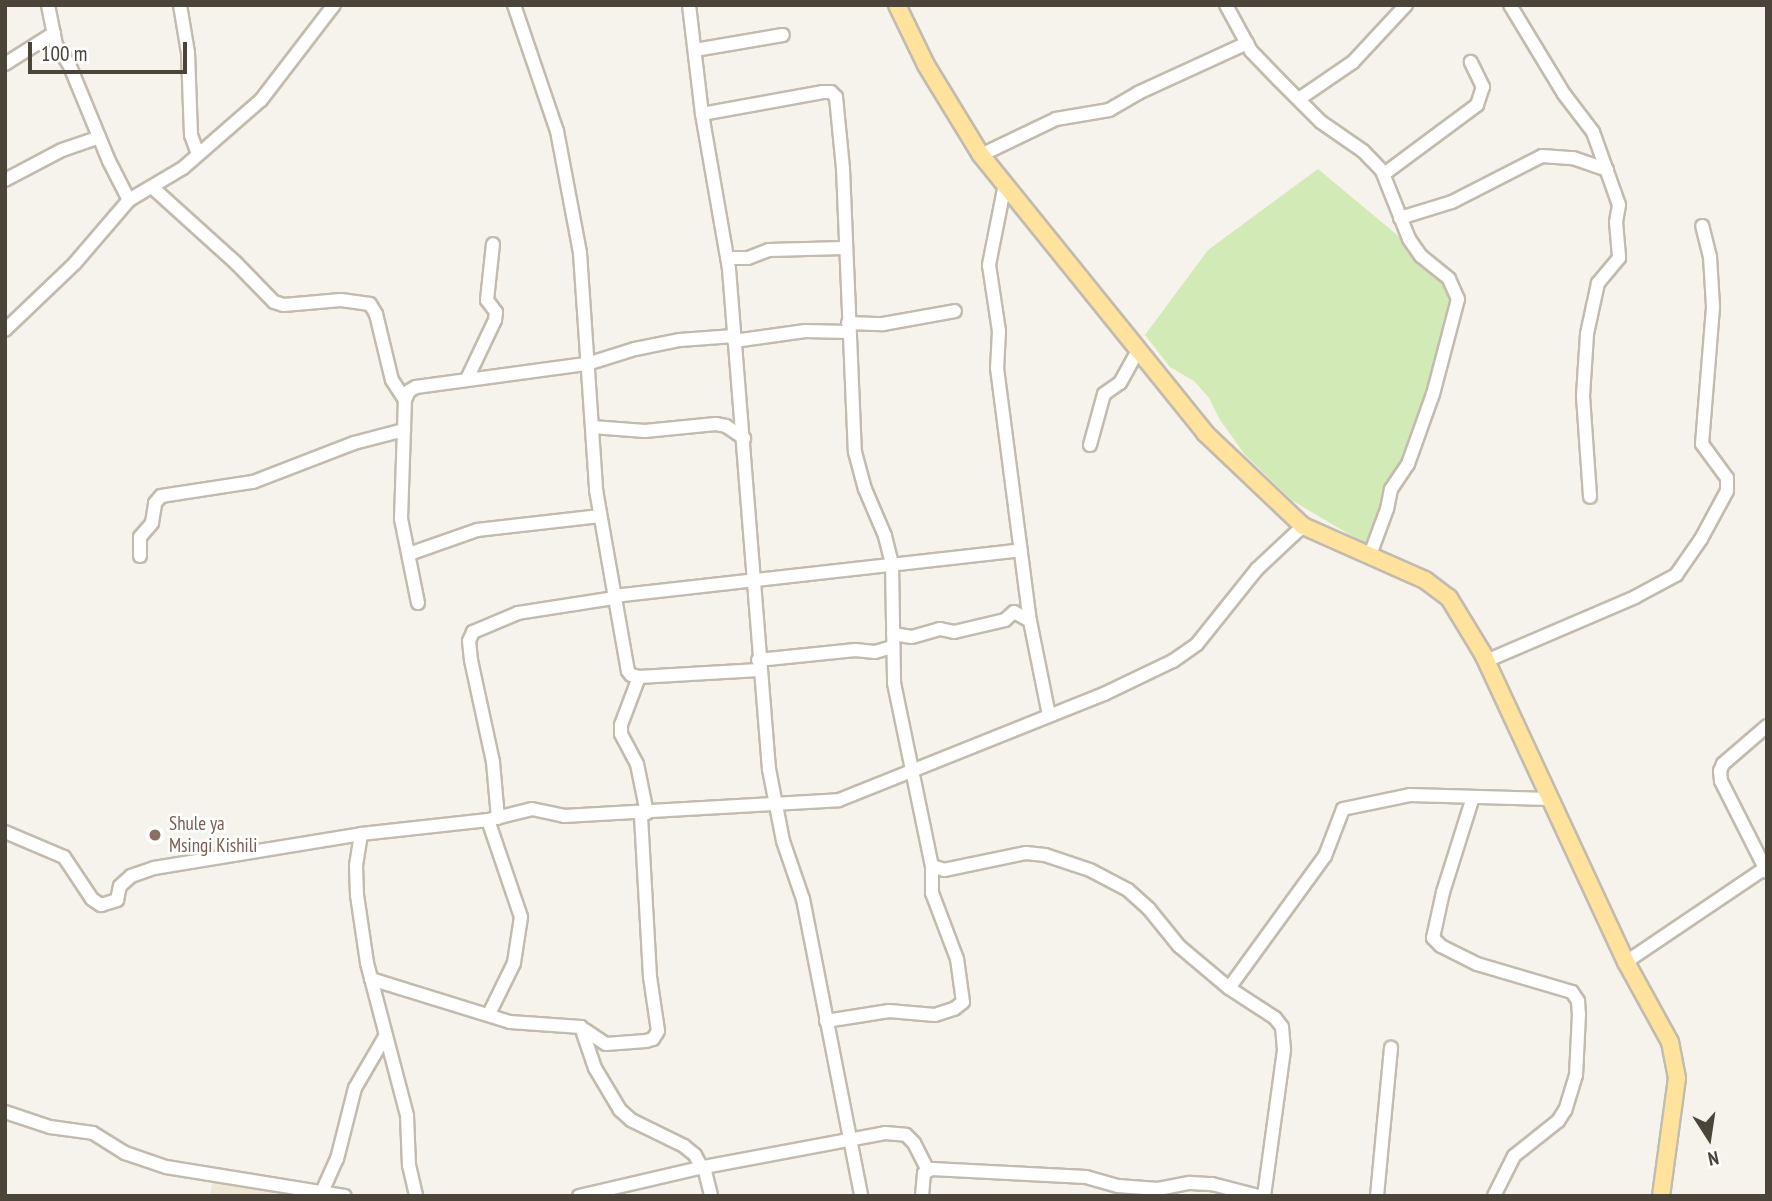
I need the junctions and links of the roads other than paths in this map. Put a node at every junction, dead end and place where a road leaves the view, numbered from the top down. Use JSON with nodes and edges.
{"nodes":[{"id":1,"x":48,"y":5,"type":"edge"},
{"id":2,"x":180,"y":5,"type":"edge"},
{"id":3,"x":334,"y":5,"type":"edge"},
{"id":4,"x":514,"y":5,"type":"edge"},
{"id":5,"x":689,"y":5,"type":"edge"},
{"id":6,"x":897,"y":5,"type":"edge"},
{"id":7,"x":1226,"y":5,"type":"edge"},
{"id":8,"x":1406,"y":5,"type":"edge"},
{"id":9,"x":1510,"y":5,"type":"edge"},
{"id":10,"x":54,"y":33,"type":"junction"},
{"id":11,"x":783,"y":35,"type":"dead end"},
{"id":12,"x":1247,"y":43,"type":"junction"},
{"id":13,"x":695,"y":50,"type":"junction"},
{"id":14,"x":1471,"y":62,"type":"dead end"},
{"id":15,"x":5,"y":64,"type":"edge"},
{"id":16,"x":1299,"y":99,"type":"junction"},
{"id":17,"x":702,"y":114,"type":"junction"},
{"id":18,"x":99,"y":137,"type":"junction"},
{"id":19,"x":198,"y":154,"type":"junction"},
{"id":20,"x":981,"y":155,"type":"junction"},
{"id":21,"x":1608,"y":170,"type":"junction"},
{"id":22,"x":1384,"y":174,"type":"junction"},
{"id":23,"x":5,"y":180,"type":"edge"},
{"id":24,"x":1004,"y":184,"type":"junction"},
{"id":25,"x":153,"y":188,"type":"junction"},
{"id":26,"x":129,"y":200,"type":"junction"},
{"id":27,"x":1400,"y":218,"type":"junction"},
{"id":28,"x":1702,"y":226,"type":"dead end"},
{"id":29,"x":493,"y":244,"type":"dead end"},
{"id":30,"x":844,"y":248,"type":"junction"},
{"id":31,"x":727,"y":258,"type":"junction"},
{"id":32,"x":954,"y":311,"type":"dead end"},
{"id":33,"x":849,"y":327,"type":"junction"},
{"id":34,"x":5,"y":330,"type":"edge"},
{"id":35,"x":734,"y":339,"type":"junction"},
{"id":36,"x":1138,"y":350,"type":"junction"},
{"id":37,"x":587,"y":364,"type":"junction"},
{"id":38,"x":467,"y":379,"type":"junction"},
{"id":39,"x":405,"y":400,"type":"junction"},
{"id":40,"x":592,"y":427,"type":"junction"},
{"id":41,"x":404,"y":430,"type":"junction"},
{"id":42,"x":744,"y":438,"type":"junction"},
{"id":43,"x":1090,"y":445,"type":"dead end"},
{"id":44,"x":1590,"y":497,"type":"dead end"},
{"id":45,"x":600,"y":516,"type":"junction"},
{"id":46,"x":1303,"y":526,"type":"junction"},
{"id":47,"x":1020,"y":550,"type":"junction"},
{"id":48,"x":409,"y":554,"type":"junction"},
{"id":49,"x":1370,"y":555,"type":"junction"},
{"id":50,"x":140,"y":556,"type":"dead end"},
{"id":51,"x":892,"y":564,"type":"junction"},
{"id":52,"x":752,"y":582,"type":"junction"},
{"id":53,"x":614,"y":597,"type":"junction"},
{"id":54,"x":418,"y":603,"type":"dead end"},
{"id":55,"x":1030,"y":621,"type":"junction"},
{"id":56,"x":893,"y":641,"type":"junction"},
{"id":57,"x":1486,"y":661,"type":"junction"},
{"id":58,"x":759,"y":665,"type":"junction"},
{"id":59,"x":639,"y":677,"type":"junction"},
{"id":60,"x":1049,"y":715,"type":"junction"},
{"id":61,"x":1767,"y":726,"type":"edge"},
{"id":62,"x":913,"y":772,"type":"junction"},
{"id":63,"x":886,"y":782,"type":"junction"},
{"id":64,"x":915,"y":791,"type":"junction"},
{"id":65,"x":1473,"y":797,"type":"junction"},
{"id":66,"x":1549,"y":799,"type":"junction"},
{"id":67,"x":774,"y":805,"type":"junction"},
{"id":68,"x":644,"y":813,"type":"junction"},
{"id":69,"x":493,"y":819,"type":"junction"},
{"id":70,"x":5,"y":832,"type":"edge"},
{"id":71,"x":361,"y":834,"type":"junction"},
{"id":72,"x":932,"y":866,"type":"junction"},
{"id":73,"x":1766,"y":869,"type":"edge"},
{"id":74,"x":1626,"y":962,"type":"junction"},
{"id":75,"x":371,"y":979,"type":"junction"},
{"id":76,"x":1228,"y":988,"type":"junction"},
{"id":77,"x":489,"y":1014,"type":"junction"},
{"id":78,"x":827,"y":1021,"type":"junction"},
{"id":79,"x":584,"y":1030,"type":"junction"},
{"id":80,"x":386,"y":1035,"type":"junction"},
{"id":81,"x":1391,"y":1048,"type":"dead end"},
{"id":82,"x":5,"y":1112,"type":"edge"},
{"id":83,"x":849,"y":1139,"type":"junction"},
{"id":84,"x":703,"y":1168,"type":"junction"},
{"id":85,"x":928,"y":1170,"type":"junction"},
{"id":86,"x":322,"y":1192,"type":"junction"},
{"id":87,"x":345,"y":1196,"type":"edge"},
{"id":88,"x":416,"y":1196,"type":"edge"},
{"id":89,"x":579,"y":1196,"type":"edge"},
{"id":90,"x":711,"y":1196,"type":"edge"},
{"id":91,"x":861,"y":1196,"type":"edge"},
{"id":92,"x":922,"y":1196,"type":"edge"},
{"id":93,"x":1258,"y":1196,"type":"edge"},
{"id":94,"x":1264,"y":1196,"type":"edge"},
{"id":95,"x":1377,"y":1196,"type":"edge"},
{"id":96,"x":1494,"y":1196,"type":"edge"},
{"id":97,"x":1661,"y":1196,"type":"edge"}],
"edges":[{"from":1,"to":10,"type":"street"},
{"from":2,"to":19,"type":"street"},
{"from":3,"to":19,"type":"street"},
{"from":4,"to":37,"type":"street"},
{"from":5,"to":13,"type":"street"},
{"from":6,"to":20,"type":"main road"},
{"from":7,"to":12,"type":"street"},
{"from":8,"to":16,"type":"street"},
{"from":9,"to":21,"type":"street"},
{"from":10,"to":15,"type":"street"},
{"from":10,"to":18,"type":"street"},
{"from":11,"to":13,"type":"street"},
{"from":12,"to":16,"type":"street"},
{"from":12,"to":20,"type":"street"},
{"from":13,"to":17,"type":"street"},
{"from":14,"to":22,"type":"street"},
{"from":16,"to":22,"type":"street"},
{"from":17,"to":30,"type":"street"},
{"from":17,"to":31,"type":"street"},
{"from":18,"to":23,"type":"street"},
{"from":18,"to":26,"type":"street"},
{"from":19,"to":25,"type":"street"},
{"from":20,"to":24,"type":"main road"},
{"from":21,"to":27,"type":"street"},
{"from":21,"to":44,"type":"street"},
{"from":22,"to":27,"type":"street"},
{"from":24,"to":36,"type":"main road"},
{"from":24,"to":47,"type":"street"},
{"from":25,"to":26,"type":"street"},
{"from":25,"to":39,"type":"street"},
{"from":26,"to":34,"type":"street"},
{"from":27,"to":49,"type":"street"},
{"from":28,"to":57,"type":"street"},
{"from":29,"to":38,"type":"street"},
{"from":30,"to":31,"type":"street"},
{"from":30,"to":33,"type":"street"},
{"from":31,"to":35,"type":"street"},
{"from":32,"to":33,"type":"street"},
{"from":33,"to":35,"type":"street"},
{"from":33,"to":51,"type":"street"},
{"from":35,"to":37,"type":"street"},
{"from":35,"to":42,"type":"street"},
{"from":36,"to":43,"type":"street"},
{"from":36,"to":46,"type":"main road"},
{"from":37,"to":38,"type":"street"},
{"from":37,"to":40,"type":"street"},
{"from":38,"to":39,"type":"street"},
{"from":39,"to":41,"type":"street"},
{"from":40,"to":42,"type":"street"},
{"from":40,"to":45,"type":"street"},
{"from":41,"to":48,"type":"street"},
{"from":41,"to":50,"type":"street"},
{"from":42,"to":52,"type":"street"},
{"from":45,"to":48,"type":"street"},
{"from":45,"to":53,"type":"street"},
{"from":46,"to":49,"type":"main road"},
{"from":46,"to":60,"type":"street"},
{"from":47,"to":51,"type":"street"},
{"from":47,"to":55,"type":"street"},
{"from":48,"to":54,"type":"street"},
{"from":49,"to":57,"type":"main road"},
{"from":51,"to":52,"type":"street"},
{"from":51,"to":56,"type":"street"},
{"from":52,"to":53,"type":"street"},
{"from":52,"to":58,"type":"street"},
{"from":53,"to":59,"type":"street"},
{"from":53,"to":69,"type":"street"},
{"from":55,"to":56,"type":"street"},
{"from":55,"to":60,"type":"street"},
{"from":56,"to":58,"type":"street"},
{"from":56,"to":62,"type":"street"},
{"from":57,"to":66,"type":"main road"},
{"from":58,"to":59,"type":"street"},
{"from":58,"to":67,"type":"street"},
{"from":59,"to":68,"type":"street"},
{"from":60,"to":62,"type":"street"},
{"from":61,"to":73,"type":"street"},
{"from":62,"to":63,"type":"street"},
{"from":62,"to":64,"type":"street"},
{"from":63,"to":64,"type":"street"},
{"from":63,"to":67,"type":"street"},
{"from":64,"to":72,"type":"street"},
{"from":65,"to":66,"type":"street"},
{"from":65,"to":76,"type":"street"},
{"from":65,"to":96,"type":"street"},
{"from":66,"to":74,"type":"main road"},
{"from":67,"to":68,"type":"street"},
{"from":67,"to":78,"type":"street"},
{"from":68,"to":69,"type":"street"},
{"from":68,"to":79,"type":"street"},
{"from":69,"to":71,"type":"street"},
{"from":69,"to":77,"type":"street"},
{"from":70,"to":71,"type":"street"},
{"from":71,"to":75,"type":"street"},
{"from":72,"to":76,"type":"street"},
{"from":72,"to":78,"type":"street"},
{"from":73,"to":74,"type":"street"},
{"from":74,"to":97,"type":"main road"},
{"from":75,"to":77,"type":"street"},
{"from":75,"to":80,"type":"street"},
{"from":76,"to":94,"type":"street"},
{"from":77,"to":79,"type":"street"},
{"from":78,"to":83,"type":"street"},
{"from":79,"to":84,"type":"street"},
{"from":80,"to":86,"type":"street"},
{"from":80,"to":88,"type":"street"},
{"from":81,"to":95,"type":"street"},
{"from":82,"to":86,"type":"street"},
{"from":83,"to":84,"type":"street"},
{"from":83,"to":85,"type":"street"},
{"from":83,"to":91,"type":"street"},
{"from":84,"to":89,"type":"street"},
{"from":84,"to":90,"type":"street"},
{"from":85,"to":92,"type":"street"},
{"from":85,"to":93,"type":"street"},
{"from":86,"to":87,"type":"street"}]}
